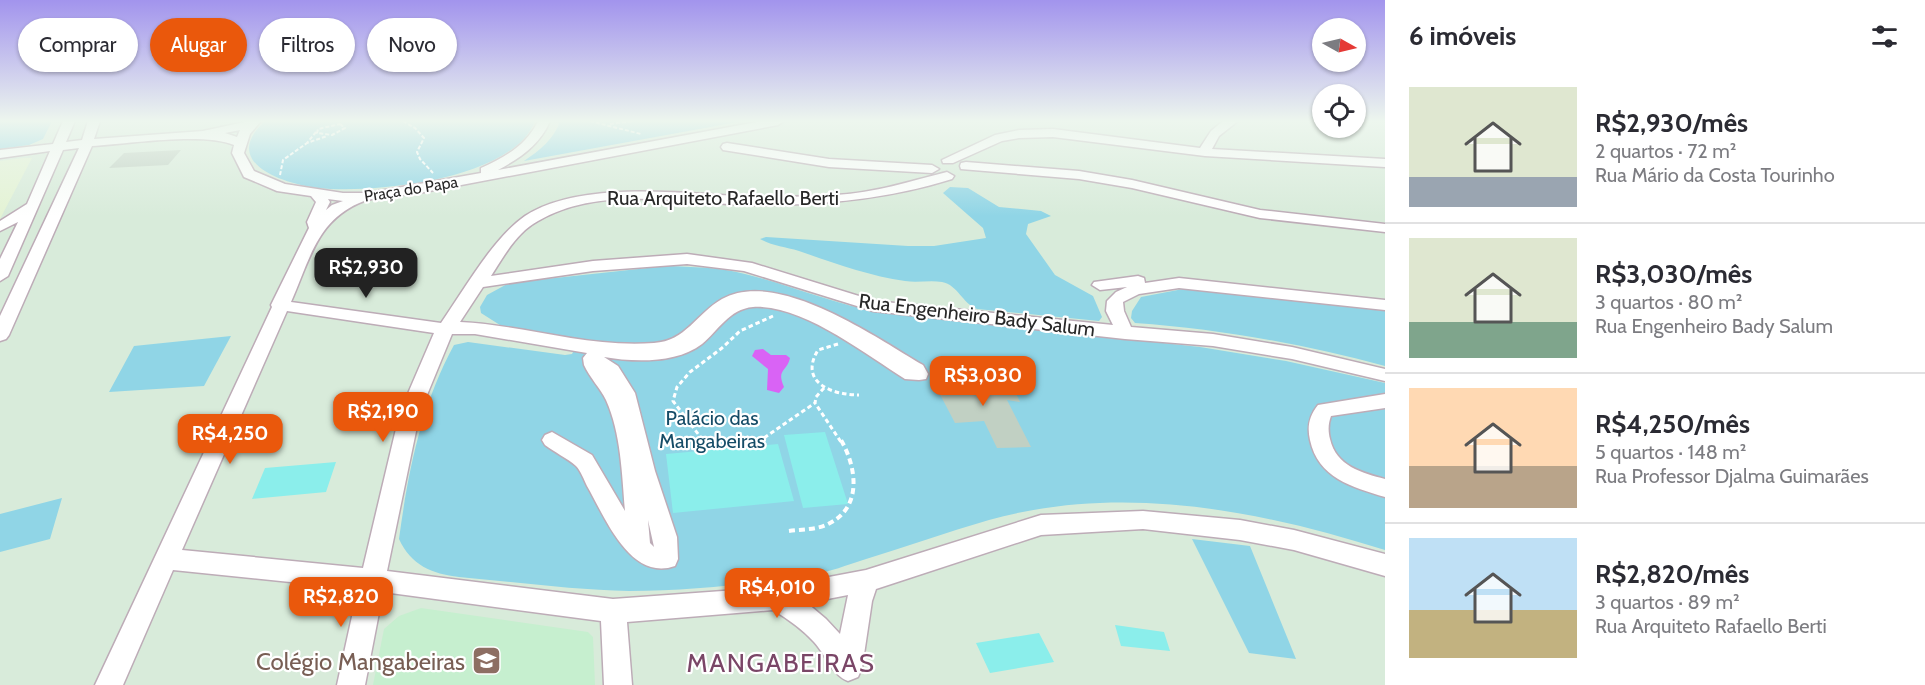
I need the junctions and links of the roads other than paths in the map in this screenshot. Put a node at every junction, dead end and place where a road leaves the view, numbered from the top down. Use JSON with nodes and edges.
{"nodes":[{"id":1,"x":56,"y":153,"type":"edge"},
{"id":2,"x":82,"y":153,"type":"edge"},
{"id":3,"x":238,"y":153,"type":"edge"},
{"id":4,"x":516,"y":153,"type":"edge"},
{"id":5,"x":609,"y":153,"type":"edge"},
{"id":6,"x":765,"y":153,"type":"edge"},
{"id":7,"x":965,"y":153,"type":"edge"},
{"id":8,"x":973,"y":153,"type":"edge"},
{"id":9,"x":1221,"y":153,"type":"edge"},
{"id":10,"x":948,"y":160,"type":"junction"},
{"id":11,"x":1385,"y":163,"type":"edge"},
{"id":12,"x":933,"y":167,"type":"junction"},
{"id":13,"x":965,"y":168,"type":"junction"},
{"id":14,"x":947,"y":176,"type":"junction"},
{"id":15,"x":465,"y":181,"type":"junction"},
{"id":16,"x":887,"y":191,"type":"junction"},
{"id":17,"x":316,"y":194,"type":"junction"},
{"id":18,"x":368,"y":197,"type":"junction"},
{"id":19,"x":33,"y":206,"type":"junction"},
{"id":20,"x":0,"y":227,"type":"edge"},
{"id":21,"x":316,"y":228,"type":"junction"},
{"id":22,"x":1385,"y":228,"type":"edge"},
{"id":23,"x":0,"y":276,"type":"edge"},
{"id":24,"x":480,"y":282,"type":"junction"},
{"id":25,"x":1179,"y":283,"type":"junction"},
{"id":26,"x":1100,"y":285,"type":"dead end"},
{"id":27,"x":279,"y":305,"type":"junction"},
{"id":28,"x":1385,"y":305,"type":"edge"},
{"id":29,"x":462,"y":307,"type":"junction"},
{"id":30,"x":447,"y":328,"type":"junction"},
{"id":31,"x":489,"y":331,"type":"junction"},
{"id":32,"x":1125,"y":333,"type":"junction"},
{"id":33,"x":0,"y":334,"type":"edge"},
{"id":34,"x":593,"y":353,"type":"junction"},
{"id":35,"x":1385,"y":375,"type":"edge"},
{"id":36,"x":1385,"y":401,"type":"edge"},
{"id":37,"x":552,"y":440,"type":"dead end"},
{"id":38,"x":1385,"y":488,"type":"edge"},
{"id":39,"x":638,"y":546,"type":"junction"},
{"id":40,"x":167,"y":559,"type":"junction"},
{"id":41,"x":1385,"y":565,"type":"edge"},
{"id":42,"x":374,"y":580,"type":"junction"},
{"id":43,"x":866,"y":581,"type":"junction"},
{"id":44,"x":776,"y":598,"type":"junction"},
{"id":45,"x":613,"y":610,"type":"junction"},
{"id":46,"x":851,"y":676,"type":"edge"},
{"id":47,"x":109,"y":685,"type":"edge"},
{"id":48,"x":351,"y":685,"type":"edge"},
{"id":49,"x":618,"y":685,"type":"edge"}],
"edges":[{"from":1,"to":19,"type":"street"},
{"from":2,"to":33,"type":"street"},
{"from":3,"to":17,"type":"street","name":"Praça do Papa"},
{"from":4,"to":15,"type":"street"},
{"from":5,"to":15,"type":"street","name":"Praça do Papa"},
{"from":6,"to":12,"type":"street"},
{"from":7,"to":10,"type":"street"},
{"from":8,"to":13,"type":"street"},
{"from":9,"to":11,"type":"street"},
{"from":10,"to":12,"type":"street"},
{"from":10,"to":13,"type":"street"},
{"from":12,"to":14,"type":"street"},
{"from":12,"to":16,"type":"street","name":"Rua Arquiteto Rafaello Berti"},
{"from":13,"to":14,"type":"street","name":"Rua Arquiteto Rafaello Berti"},
{"from":13,"to":22,"type":"street","name":"Rua Arquiteto Rafaello Berti"},
{"from":14,"to":16,"type":"street","name":"Rua Arquiteto Rafaello Berti"},
{"from":15,"to":18,"type":"street","name":"Praça do Papa"},
{"from":16,"to":24,"type":"street","name":"Rua Arquiteto Rafaello Berti"},
{"from":17,"to":18,"type":"street","name":"Praça do Papa"},
{"from":17,"to":21,"type":"street"},
{"from":18,"to":21,"type":"street"},
{"from":19,"to":20,"type":"street"},
{"from":19,"to":23,"type":"street"},
{"from":21,"to":27,"type":"street"},
{"from":24,"to":29,"type":"street","name":"Rua Arquiteto Rafaello Berti"},
{"from":24,"to":32,"type":"street","name":"Rua Engenheiro Bady Salum"},
{"from":25,"to":26,"type":"street","name":"Rua Engenheiro Bady Salum"},
{"from":25,"to":28,"type":"street","name":"Rua Engenheiro Bady Salum"},
{"from":25,"to":32,"type":"street","name":"Rua Engenheiro Bady Salum"},
{"from":27,"to":30,"type":"street"},
{"from":27,"to":40,"type":"street"},
{"from":29,"to":30,"type":"street","name":"Rua Arquiteto Rafaello Berti"},
{"from":29,"to":31,"type":"street"},
{"from":30,"to":31,"type":"street"},
{"from":30,"to":34,"type":"street"},
{"from":30,"to":42,"type":"street","name":"Rua Arquiteto Rafaello Berti"},
{"from":31,"to":34,"type":"street"},
{"from":32,"to":35,"type":"street"},
{"from":34,"to":34,"type":"street"},
{"from":34,"to":39,"type":"street"},
{"from":34,"to":39,"type":"street"},
{"from":36,"to":38,"type":"street"},
{"from":37,"to":39,"type":"street"},
{"from":40,"to":42,"type":"street"},
{"from":40,"to":47,"type":"street"},
{"from":41,"to":43,"type":"street"},
{"from":42,"to":45,"type":"street"},
{"from":42,"to":48,"type":"street","name":"Rua Arquiteto Rafaello Berti"},
{"from":43,"to":44,"type":"street"},
{"from":43,"to":46,"type":"street"},
{"from":44,"to":45,"type":"street"},
{"from":44,"to":46,"type":"street"},
{"from":45,"to":49,"type":"street"}]}
